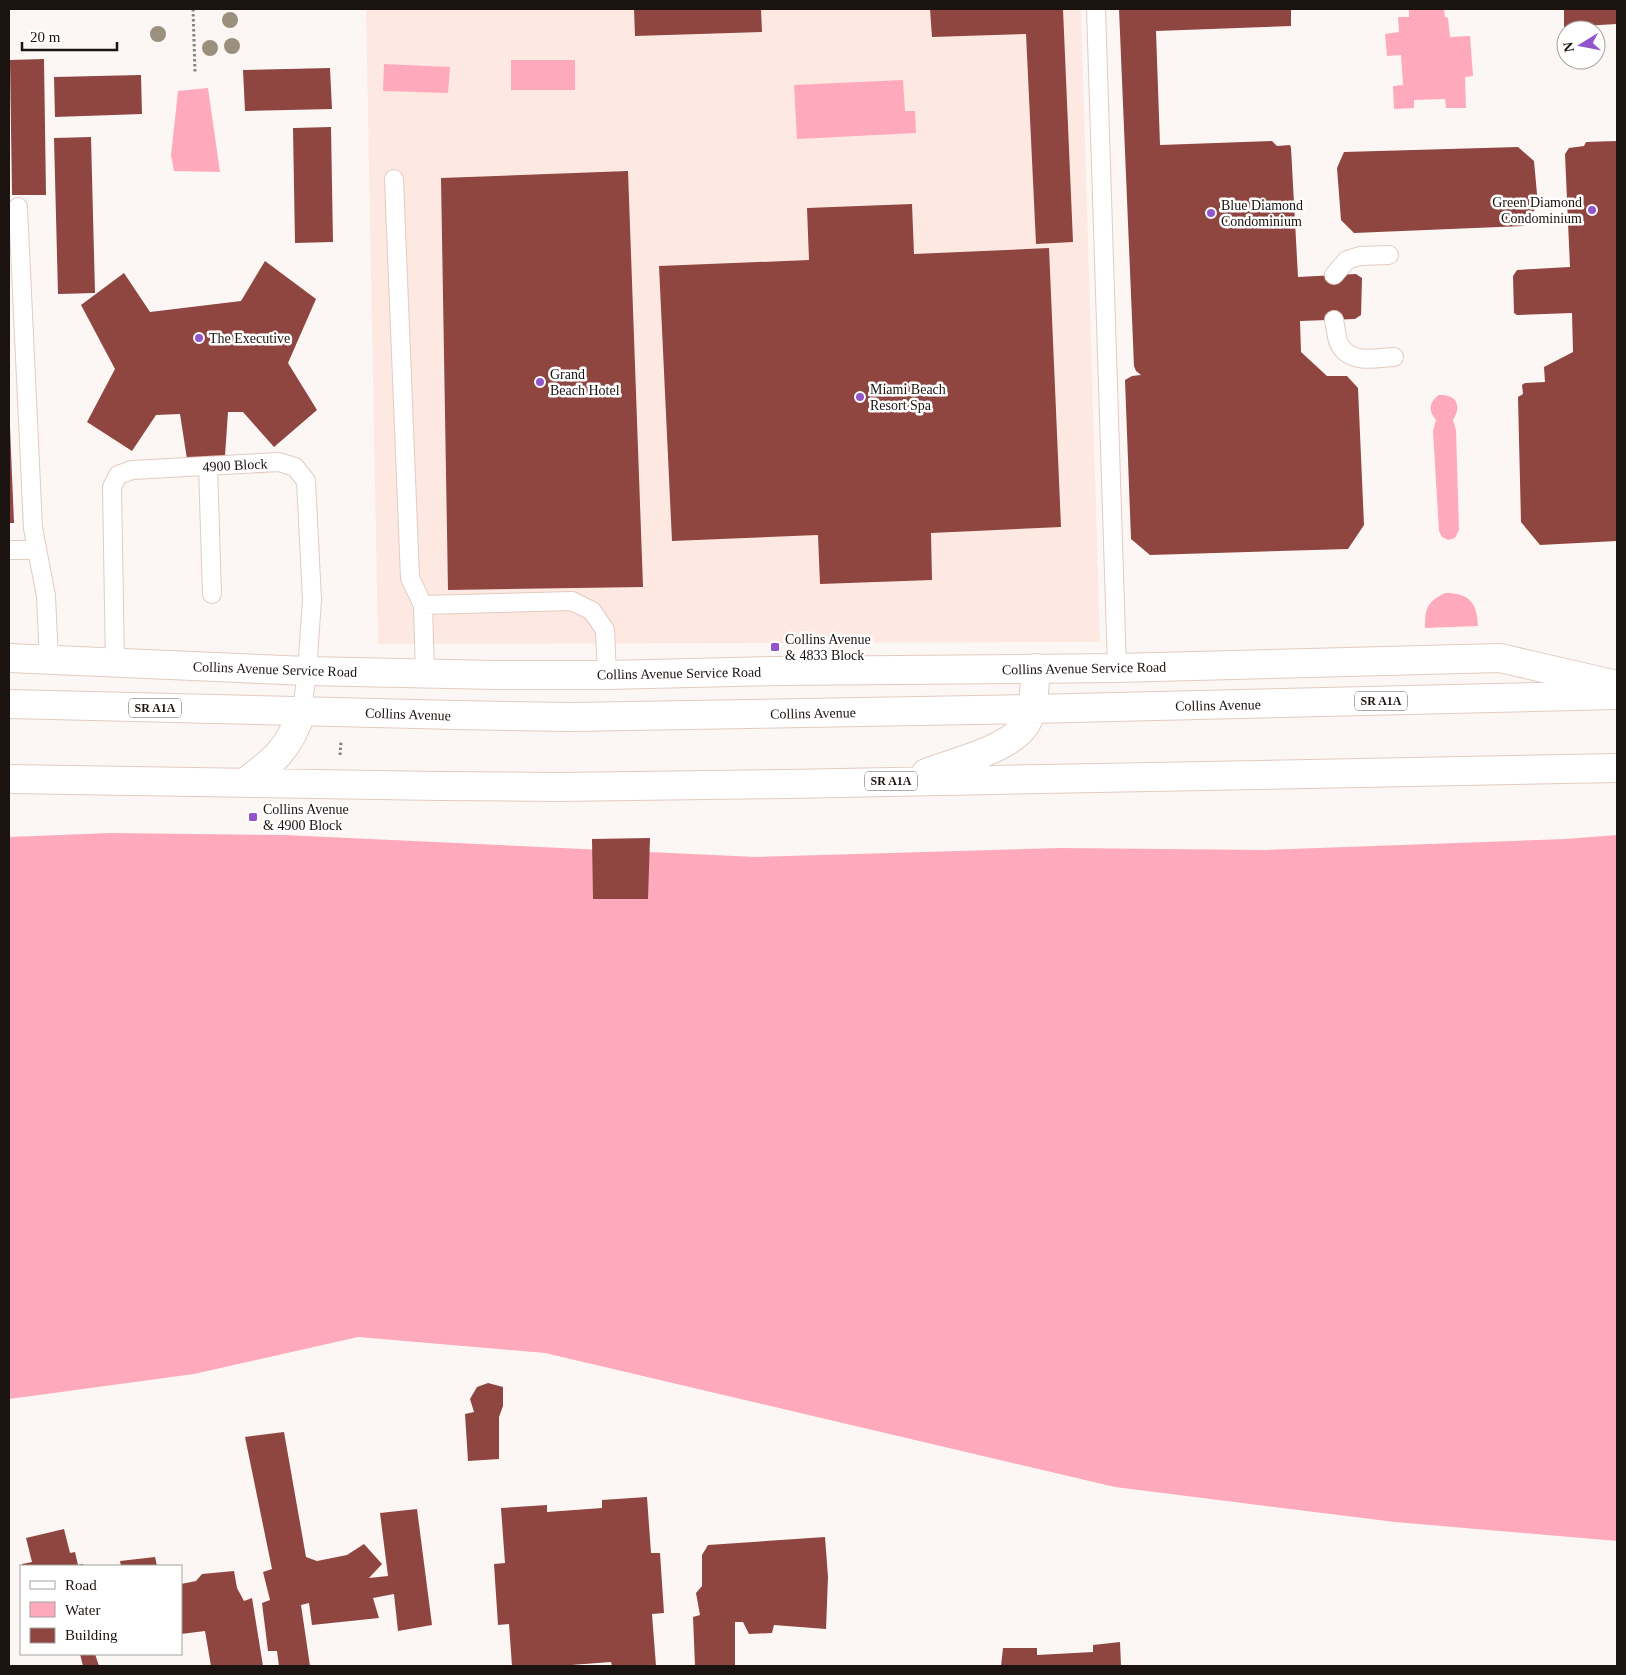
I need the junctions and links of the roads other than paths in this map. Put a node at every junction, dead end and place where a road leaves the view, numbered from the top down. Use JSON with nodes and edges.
{"nodes":[{"id":1,"x":1096,"y":9,"type":"edge"},
{"id":2,"x":394,"y":179,"type":"dead end"},
{"id":3,"x":18,"y":207,"type":"dead end"},
{"id":4,"x":1389,"y":255,"type":"dead end"},
{"id":5,"x":1334,"y":275,"type":"dead end"},
{"id":6,"x":1334,"y":320,"type":"dead end"},
{"id":7,"x":1394,"y":357,"type":"dead end"},
{"id":8,"x":208,"y":466,"type":"junction"},
{"id":9,"x":9,"y":550,"type":"edge"},
{"id":10,"x":36,"y":550,"type":"junction"},
{"id":11,"x":212,"y":594,"type":"dead end"},
{"id":12,"x":423,"y":605,"type":"junction"},
{"id":13,"x":9,"y":658,"type":"edge"},
{"id":14,"x":49,"y":661,"type":"junction"},
{"id":15,"x":115,"y":664,"type":"junction"},
{"id":16,"x":1036,"y":668,"type":"junction"},
{"id":17,"x":1117,"y":668,"type":"junction"},
{"id":18,"x":307,"y":671,"type":"junction"},
{"id":19,"x":425,"y":673,"type":"junction"},
{"id":20,"x":607,"y":675,"type":"junction"},
{"id":21,"x":1617,"y":685,"type":"edge"},
{"id":22,"x":1617,"y":695,"type":"edge"},
{"id":23,"x":9,"y":704,"type":"edge"},
{"id":24,"x":1032,"y":708,"type":"junction"},
{"id":25,"x":302,"y":711,"type":"junction"},
{"id":26,"x":1617,"y":768,"type":"edge"},
{"id":27,"x":9,"y":779,"type":"edge"},
{"id":28,"x":903,"y":781,"type":"junction"},
{"id":29,"x":244,"y":783,"type":"junction"}],
"edges":[{"from":1,"to":17,"type":"lane"},
{"from":2,"to":12,"type":"lane"},
{"from":3,"to":10,"type":"lane"},
{"from":4,"to":5,"type":"lane"},
{"from":6,"to":7,"type":"lane"},
{"from":8,"to":11,"type":"lane"},
{"from":8,"to":15,"type":"lane","name":"4900 Block"},
{"from":8,"to":18,"type":"lane","name":"4900 Block"},
{"from":9,"to":10,"type":"lane"},
{"from":10,"to":14,"type":"lane"},
{"from":12,"to":19,"type":"lane"},
{"from":12,"to":20,"type":"lane"},
{"from":13,"to":14,"type":"main road","name":"Collins Avenue Service Road"},
{"from":14,"to":15,"type":"main road","name":"Collins Avenue Service Road"},
{"from":15,"to":18,"type":"main road","name":"Collins Avenue Service Road"},
{"from":16,"to":17,"type":"main road","name":"Collins Avenue Service Road"},
{"from":16,"to":20,"type":"main road","name":"Collins Avenue Service Road"},
{"from":16,"to":24,"type":"main road"},
{"from":17,"to":21,"type":"main road","name":"Collins Avenue Service Road"},
{"from":18,"to":19,"type":"main road","name":"Collins Avenue Service Road"},
{"from":18,"to":25,"type":"lane","name":"4900 Block"},
{"from":19,"to":20,"type":"main road","name":"Collins Avenue Service Road"},
{"from":22,"to":24,"type":"main road","name":"Collins Avenue","number":"SR A1A"},
{"from":23,"to":25,"type":"main road","name":"Collins Avenue","number":"SR A1A"},
{"from":24,"to":25,"type":"main road","name":"Collins Avenue","number":"SR A1A"},
{"from":24,"to":28,"type":"main road"},
{"from":25,"to":29,"type":"main road"},
{"from":26,"to":28,"type":"main road","number":"SR A1A"},
{"from":27,"to":29,"type":"main road","number":"SR A1A"},
{"from":28,"to":29,"type":"main road","number":"SR A1A"}]}
